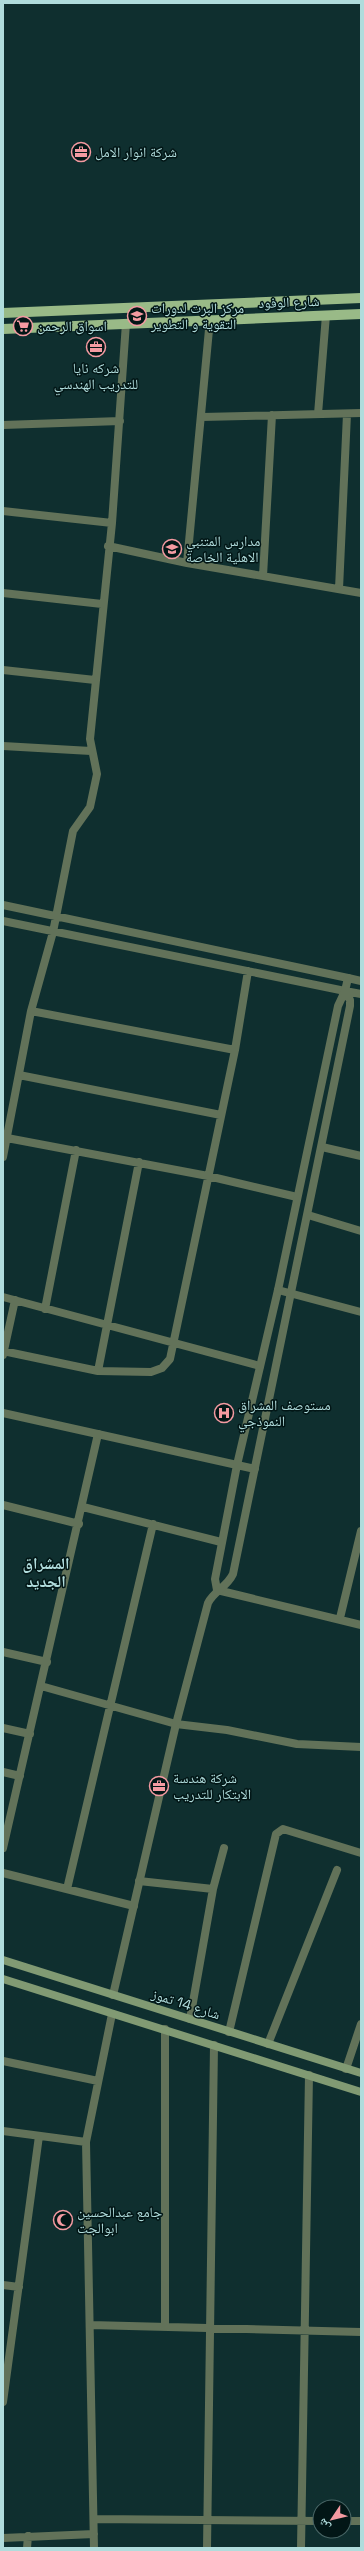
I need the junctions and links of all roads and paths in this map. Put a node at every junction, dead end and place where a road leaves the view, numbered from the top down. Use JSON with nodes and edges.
{"nodes":[{"id":1,"x":361,"y":298,"type":"edge"},
{"id":2,"x":3,"y":313,"type":"edge"},
{"id":3,"x":361,"y":314,"type":"edge"},
{"id":4,"x":326,"y":315,"type":"junction"},
{"id":5,"x":210,"y":319,"type":"junction"},
{"id":6,"x":126,"y":323,"type":"junction"},
{"id":7,"x":3,"y":329,"type":"edge"},
{"id":8,"x":361,"y":413,"type":"edge"},
{"id":9,"x":318,"y":414,"type":"junction"},
{"id":10,"x":347,"y":414,"type":"junction"},
{"id":11,"x":272,"y":415,"type":"junction"},
{"id":12,"x":202,"y":416,"type":"junction"},
{"id":13,"x":120,"y":421,"type":"junction"},
{"id":14,"x":3,"y":425,"type":"edge"},
{"id":15,"x":3,"y":511,"type":"edge"},
{"id":16,"x":112,"y":523,"type":"junction"},
{"id":17,"x":108,"y":546,"type":"junction"},
{"id":18,"x":187,"y":563,"type":"junction"},
{"id":19,"x":263,"y":576,"type":"junction"},
{"id":20,"x":339,"y":589,"type":"junction"},
{"id":21,"x":3,"y":593,"type":"edge"},
{"id":22,"x":361,"y":593,"type":"edge"},
{"id":23,"x":102,"y":604,"type":"junction"},
{"id":24,"x":3,"y":670,"type":"edge"},
{"id":25,"x":95,"y":680,"type":"junction"},
{"id":26,"x":3,"y":746,"type":"edge"},
{"id":27,"x":90,"y":750,"type":"junction"},
{"id":28,"x":3,"y":905,"type":"edge"},
{"id":29,"x":56,"y":916,"type":"junction"},
{"id":30,"x":3,"y":921,"type":"edge"},
{"id":31,"x":53,"y":932,"type":"junction"},
{"id":32,"x":248,"y":971,"type":"junction"},
{"id":33,"x":348,"y":978,"type":"junction"},
{"id":34,"x":361,"y":981,"type":"edge"},
{"id":35,"x":345,"y":991,"type":"junction"},
{"id":36,"x":361,"y":994,"type":"edge"},
{"id":37,"x":31,"y":1011,"type":"junction"},
{"id":38,"x":235,"y":1050,"type":"junction"},
{"id":39,"x":19,"y":1075,"type":"junction"},
{"id":40,"x":221,"y":1115,"type":"junction"},
{"id":41,"x":7,"y":1138,"type":"junction"},
{"id":42,"x":322,"y":1148,"type":"junction"},
{"id":43,"x":76,"y":1150,"type":"junction"},
{"id":44,"x":361,"y":1156,"type":"edge"},
{"id":45,"x":3,"y":1157,"type":"edge"},
{"id":46,"x":139,"y":1162,"type":"junction"},
{"id":47,"x":208,"y":1176,"type":"junction"},
{"id":48,"x":297,"y":1197,"type":"junction"},
{"id":49,"x":308,"y":1215,"type":"junction"},
{"id":50,"x":361,"y":1231,"type":"edge"},
{"id":51,"x":278,"y":1290,"type":"junction"},
{"id":52,"x":292,"y":1293,"type":"junction"},
{"id":53,"x":3,"y":1297,"type":"edge"},
{"id":54,"x":15,"y":1300,"type":"junction"},
{"id":55,"x":45,"y":1309,"type":"junction"},
{"id":56,"x":361,"y":1312,"type":"edge"},
{"id":57,"x":108,"y":1325,"type":"junction"},
{"id":58,"x":172,"y":1343,"type":"junction"},
{"id":59,"x":3,"y":1352,"type":"edge"},
{"id":60,"x":260,"y":1366,"type":"junction"},
{"id":61,"x":98,"y":1371,"type":"junction"},
{"id":62,"x":3,"y":1413,"type":"edge"},
{"id":63,"x":98,"y":1434,"type":"junction"},
{"id":64,"x":237,"y":1465,"type":"junction"},
{"id":65,"x":255,"y":1469,"type":"junction"},
{"id":66,"x":3,"y":1505,"type":"edge"},
{"id":67,"x":83,"y":1507,"type":"junction"},
{"id":68,"x":79,"y":1524,"type":"junction"},
{"id":69,"x":153,"y":1524,"type":"junction"},
{"id":70,"x":361,"y":1531,"type":"edge"},
{"id":71,"x":221,"y":1542,"type":"junction"},
{"id":72,"x":217,"y":1590,"type":"junction"},
{"id":73,"x":340,"y":1618,"type":"junction"},
{"id":74,"x":361,"y":1625,"type":"edge"},
{"id":75,"x":3,"y":1652,"type":"edge"},
{"id":76,"x":47,"y":1662,"type":"junction"},
{"id":77,"x":41,"y":1686,"type":"junction"},
{"id":78,"x":111,"y":1707,"type":"junction"},
{"id":79,"x":176,"y":1724,"type":"junction"},
{"id":80,"x":3,"y":1728,"type":"edge"},
{"id":81,"x":30,"y":1734,"type":"junction"},
{"id":82,"x":361,"y":1747,"type":"edge"},
{"id":83,"x":3,"y":1772,"type":"edge"},
{"id":84,"x":20,"y":1776,"type":"junction"},
{"id":85,"x":3,"y":1848,"type":"edge"},
{"id":86,"x":224,"y":1848,"type":"dead end"},
{"id":87,"x":361,"y":1853,"type":"edge"},
{"id":88,"x":337,"y":1870,"type":"dead end"},
{"id":89,"x":3,"y":1873,"type":"edge"},
{"id":90,"x":139,"y":1881,"type":"junction"},
{"id":91,"x":66,"y":1889,"type":"junction"},
{"id":92,"x":213,"y":1889,"type":"junction"},
{"id":93,"x":134,"y":1906,"type":"junction"},
{"id":94,"x":3,"y":1960,"type":"edge"},
{"id":95,"x":3,"y":1979,"type":"edge"},
{"id":96,"x":113,"y":1995,"type":"junction"},
{"id":97,"x":112,"y":2014,"type":"junction"},
{"id":98,"x":190,"y":2020,"type":"junction"},
{"id":99,"x":361,"y":2024,"type":"edge"},
{"id":100,"x":165,"y":2030,"type":"junction"},
{"id":101,"x":229,"y":2032,"type":"junction"},
{"id":102,"x":268,"y":2044,"type":"junction"},
{"id":103,"x":214,"y":2046,"type":"junction"},
{"id":104,"x":3,"y":2060,"type":"edge"},
{"id":105,"x":346,"y":2069,"type":"junction"},
{"id":106,"x":361,"y":2073,"type":"edge"},
{"id":107,"x":309,"y":2075,"type":"junction"},
{"id":108,"x":98,"y":2081,"type":"junction"},
{"id":109,"x":361,"y":2092,"type":"edge"},
{"id":110,"x":3,"y":2131,"type":"edge"},
{"id":111,"x":39,"y":2136,"type":"junction"},
{"id":112,"x":86,"y":2142,"type":"junction"},
{"id":113,"x":3,"y":2285,"type":"edge"},
{"id":114,"x":19,"y":2287,"type":"junction"},
{"id":115,"x":90,"y":2325,"type":"junction"},
{"id":116,"x":164,"y":2327,"type":"junction"},
{"id":117,"x":209,"y":2328,"type":"junction"},
{"id":118,"x":304,"y":2330,"type":"junction"},
{"id":119,"x":361,"y":2332,"type":"edge"},
{"id":120,"x":3,"y":2402,"type":"edge"},
{"id":121,"x":95,"y":2519,"type":"junction"},
{"id":122,"x":207,"y":2520,"type":"junction"},
{"id":123,"x":301,"y":2521,"type":"junction"},
{"id":124,"x":312,"y":2521,"type":"edge"},
{"id":125,"x":94,"y":2534,"type":"junction"},
{"id":126,"x":28,"y":2536,"type":"junction"},
{"id":127,"x":3,"y":2538,"type":"edge"},
{"id":128,"x":27,"y":2548,"type":"edge"},
{"id":129,"x":94,"y":2548,"type":"edge"},
{"id":130,"x":207,"y":2548,"type":"edge"},
{"id":131,"x":301,"y":2548,"type":"edge"}],
"edges":[{"from":1,"to":2,"type":"main road","name":"شارع الوفود"},
{"from":3,"to":4,"type":"main road","name":"شارع الوفود"},
{"from":4,"to":5,"type":"main road","name":"شارع الوفود"},
{"from":4,"to":9,"type":"street"},
{"from":5,"to":6,"type":"main road","name":"شارع الوفود"},
{"from":5,"to":12,"type":"street"},
{"from":6,"to":7,"type":"main road","name":"شارع الوفود"},
{"from":6,"to":13,"type":"street"},
{"from":8,"to":10,"type":"street"},
{"from":9,"to":10,"type":"street"},
{"from":9,"to":11,"type":"street"},
{"from":10,"to":20,"type":"street"},
{"from":11,"to":12,"type":"street"},
{"from":11,"to":19,"type":"street"},
{"from":12,"to":18,"type":"street"},
{"from":13,"to":14,"type":"street"},
{"from":13,"to":16,"type":"street"},
{"from":15,"to":16,"type":"street"},
{"from":16,"to":17,"type":"street"},
{"from":17,"to":18,"type":"street"},
{"from":17,"to":23,"type":"street"},
{"from":18,"to":19,"type":"street"},
{"from":19,"to":20,"type":"street"},
{"from":20,"to":22,"type":"street"},
{"from":21,"to":23,"type":"street"},
{"from":23,"to":25,"type":"street"},
{"from":24,"to":25,"type":"street"},
{"from":25,"to":27,"type":"street"},
{"from":26,"to":27,"type":"street"},
{"from":27,"to":29,"type":"street"},
{"from":28,"to":29,"type":"street"},
{"from":29,"to":31,"type":"street"},
{"from":29,"to":33,"type":"street"},
{"from":30,"to":31,"type":"street"},
{"from":31,"to":32,"type":"street"},
{"from":31,"to":37,"type":"street"},
{"from":32,"to":35,"type":"street"},
{"from":32,"to":38,"type":"street"},
{"from":33,"to":34,"type":"street"},
{"from":33,"to":35,"type":"street"},
{"from":35,"to":36,"type":"street"},
{"from":35,"to":42,"type":"street"},
{"from":35,"to":48,"type":"street"},
{"from":37,"to":38,"type":"street"},
{"from":37,"to":39,"type":"street"},
{"from":38,"to":40,"type":"street"},
{"from":39,"to":40,"type":"street"},
{"from":39,"to":41,"type":"street"},
{"from":40,"to":47,"type":"street"},
{"from":41,"to":43,"type":"street"},
{"from":41,"to":45,"type":"street"},
{"from":42,"to":44,"type":"street"},
{"from":42,"to":49,"type":"street"},
{"from":43,"to":46,"type":"street"},
{"from":43,"to":55,"type":"street"},
{"from":46,"to":47,"type":"street"},
{"from":46,"to":57,"type":"street"},
{"from":47,"to":48,"type":"street"},
{"from":47,"to":58,"type":"street"},
{"from":48,"to":51,"type":"street"},
{"from":49,"to":50,"type":"street"},
{"from":49,"to":52,"type":"street"},
{"from":51,"to":52,"type":"street"},
{"from":51,"to":60,"type":"street"},
{"from":52,"to":56,"type":"street"},
{"from":52,"to":65,"type":"street"},
{"from":53,"to":54,"type":"street"},
{"from":54,"to":55,"type":"street"},
{"from":54,"to":59,"type":"street"},
{"from":55,"to":57,"type":"street"},
{"from":57,"to":58,"type":"street"},
{"from":57,"to":61,"type":"street"},
{"from":58,"to":60,"type":"street"},
{"from":58,"to":61,"type":"street"},
{"from":59,"to":61,"type":"street"},
{"from":60,"to":64,"type":"street"},
{"from":62,"to":63,"type":"street"},
{"from":63,"to":64,"type":"street"},
{"from":63,"to":67,"type":"street"},
{"from":64,"to":65,"type":"street"},
{"from":64,"to":71,"type":"street"},
{"from":65,"to":72,"type":"street"},
{"from":66,"to":68,"type":"street"},
{"from":67,"to":68,"type":"street"},
{"from":67,"to":69,"type":"street"},
{"from":68,"to":76,"type":"street"},
{"from":69,"to":71,"type":"street"},
{"from":69,"to":78,"type":"street"},
{"from":70,"to":73,"type":"street"},
{"from":71,"to":72,"type":"street"},
{"from":72,"to":73,"type":"street"},
{"from":72,"to":79,"type":"street"},
{"from":73,"to":74,"type":"street"},
{"from":75,"to":76,"type":"street"},
{"from":76,"to":77,"type":"street"},
{"from":77,"to":78,"type":"street"},
{"from":77,"to":81,"type":"street"},
{"from":78,"to":79,"type":"street"},
{"from":78,"to":91,"type":"street"},
{"from":79,"to":82,"type":"street"},
{"from":79,"to":90,"type":"street"},
{"from":80,"to":81,"type":"street"},
{"from":81,"to":84,"type":"street"},
{"from":83,"to":84,"type":"street"},
{"from":84,"to":85,"type":"street"},
{"from":86,"to":92,"type":"street"},
{"from":87,"to":101,"type":"street"},
{"from":88,"to":102,"type":"street"},
{"from":89,"to":91,"type":"street"},
{"from":90,"to":92,"type":"street"},
{"from":90,"to":93,"type":"street"},
{"from":91,"to":93,"type":"street"},
{"from":92,"to":98,"type":"street"},
{"from":93,"to":96,"type":"street"},
{"from":94,"to":96,"type":"main road","name":"شارع 14 تموز"},
{"from":95,"to":97,"type":"main road"},
{"from":96,"to":98,"type":"main road","name":"شارع 14 تموز"},
{"from":97,"to":100,"type":"main road"},
{"from":97,"to":108,"type":"street"},
{"from":98,"to":101,"type":"main road","name":"شارع 14 تموز"},
{"from":99,"to":105,"type":"street"},
{"from":100,"to":103,"type":"main road"},
{"from":100,"to":116,"type":"street"},
{"from":101,"to":102,"type":"main road","name":"شارع 14 تموز"},
{"from":102,"to":105,"type":"main road","name":"شارع 14 تموز"},
{"from":103,"to":107,"type":"main road"},
{"from":103,"to":117,"type":"street"},
{"from":104,"to":108,"type":"street"},
{"from":105,"to":106,"type":"main road","name":"شارع 14 تموز"},
{"from":107,"to":109,"type":"main road"},
{"from":107,"to":118,"type":"street"},
{"from":108,"to":112,"type":"street"},
{"from":110,"to":111,"type":"street"},
{"from":111,"to":112,"type":"street"},
{"from":111,"to":114,"type":"street"},
{"from":112,"to":115,"type":"street"},
{"from":113,"to":114,"type":"street"},
{"from":114,"to":120,"type":"street"},
{"from":115,"to":116,"type":"street"},
{"from":115,"to":121,"type":"street"},
{"from":116,"to":117,"type":"street"},
{"from":117,"to":118,"type":"street"},
{"from":117,"to":122,"type":"street"},
{"from":118,"to":119,"type":"street"},
{"from":118,"to":123,"type":"street"},
{"from":121,"to":122,"type":"street"},
{"from":121,"to":125,"type":"street"},
{"from":122,"to":123,"type":"street"},
{"from":122,"to":130,"type":"street"},
{"from":123,"to":124,"type":"street"},
{"from":123,"to":131,"type":"street"},
{"from":125,"to":126,"type":"street"},
{"from":125,"to":129,"type":"street"},
{"from":126,"to":127,"type":"street"},
{"from":126,"to":128,"type":"street"}]}
